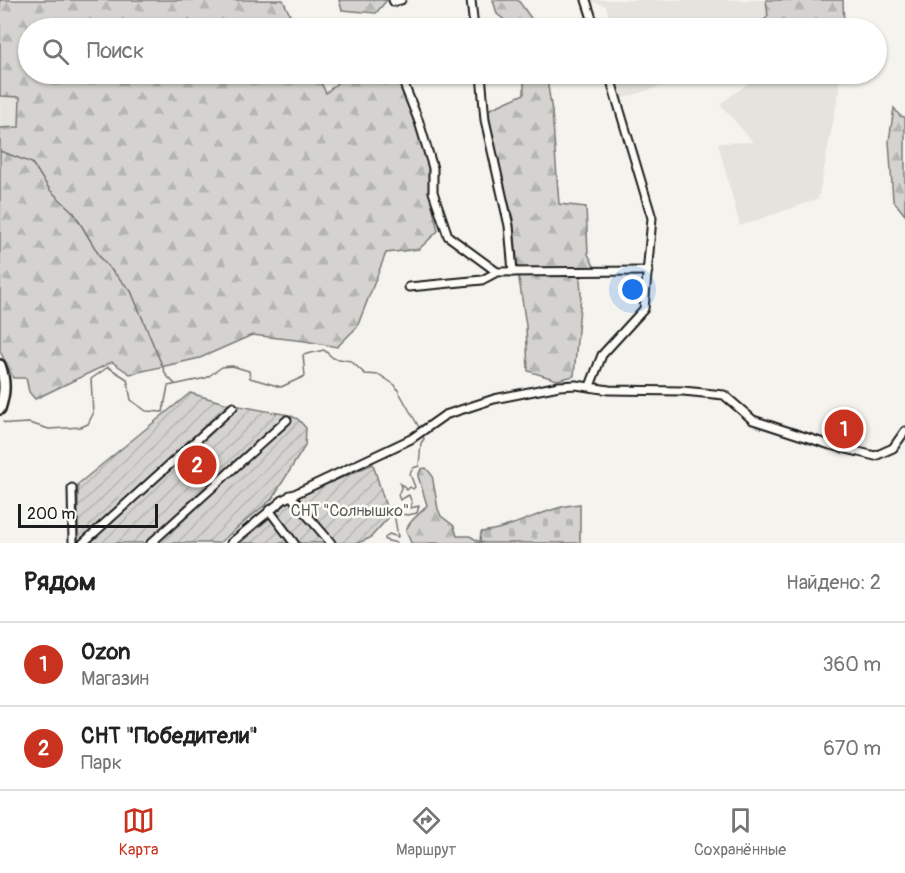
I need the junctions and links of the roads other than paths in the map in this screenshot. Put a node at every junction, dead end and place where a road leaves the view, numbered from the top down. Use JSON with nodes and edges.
{"nodes":[{"id":1,"x":393,"y":0,"type":"edge"},
{"id":2,"x":400,"y":0,"type":"edge"},
{"id":3,"x":471,"y":0,"type":"edge"},
{"id":4,"x":586,"y":0,"type":"edge"},
{"id":5,"x":473,"y":18,"type":"edge"},
{"id":6,"x":592,"y":18,"type":"edge"},
{"id":7,"x":404,"y":84,"type":"edge"},
{"id":8,"x":482,"y":84,"type":"edge"},
{"id":9,"x":612,"y":84,"type":"edge"},
{"id":10,"x":648,"y":271,"type":"junction"},
{"id":11,"x":497,"y":272,"type":"junction"},
{"id":12,"x":513,"y":272,"type":"junction"},
{"id":13,"x":409,"y":287,"type":"dead end"},
{"id":14,"x":0,"y":366,"type":"edge"},
{"id":15,"x":590,"y":386,"type":"junction"},
{"id":16,"x":233,"y":407,"type":"dead end"},
{"id":17,"x":0,"y":409,"type":"edge"},
{"id":18,"x":287,"y":420,"type":"dead end"},
{"id":19,"x":905,"y":431,"type":"edge"},
{"id":20,"x":72,"y":488,"type":"dead end"},
{"id":21,"x":290,"y":495,"type":"junction"},
{"id":22,"x":270,"y":510,"type":"junction"},
{"id":23,"x":234,"y":542,"type":"edge"},
{"id":24,"x":73,"y":543,"type":"edge"},
{"id":25,"x":83,"y":543,"type":"edge"},
{"id":26,"x":151,"y":543,"type":"edge"},
{"id":27,"x":294,"y":543,"type":"edge"},
{"id":28,"x":331,"y":543,"type":"edge"}],
"edges":[{"from":1,"to":2,"type":"street"},
{"from":3,"to":5,"type":"street"},
{"from":4,"to":6,"type":"street"},
{"from":7,"to":11,"type":"street"},
{"from":8,"to":12,"type":"street"},
{"from":9,"to":10,"type":"street"},
{"from":10,"to":12,"type":"street"},
{"from":10,"to":15,"type":"street"},
{"from":11,"to":12,"type":"street"},
{"from":11,"to":13,"type":"street"},
{"from":14,"to":17,"type":"main road"},
{"from":15,"to":19,"type":"street"},
{"from":15,"to":21,"type":"street"},
{"from":16,"to":25,"type":"street"},
{"from":18,"to":26,"type":"street"},
{"from":20,"to":24,"type":"street"},
{"from":21,"to":22,"type":"street"},
{"from":21,"to":28,"type":"street"},
{"from":22,"to":23,"type":"street"},
{"from":22,"to":27,"type":"street"}]}
